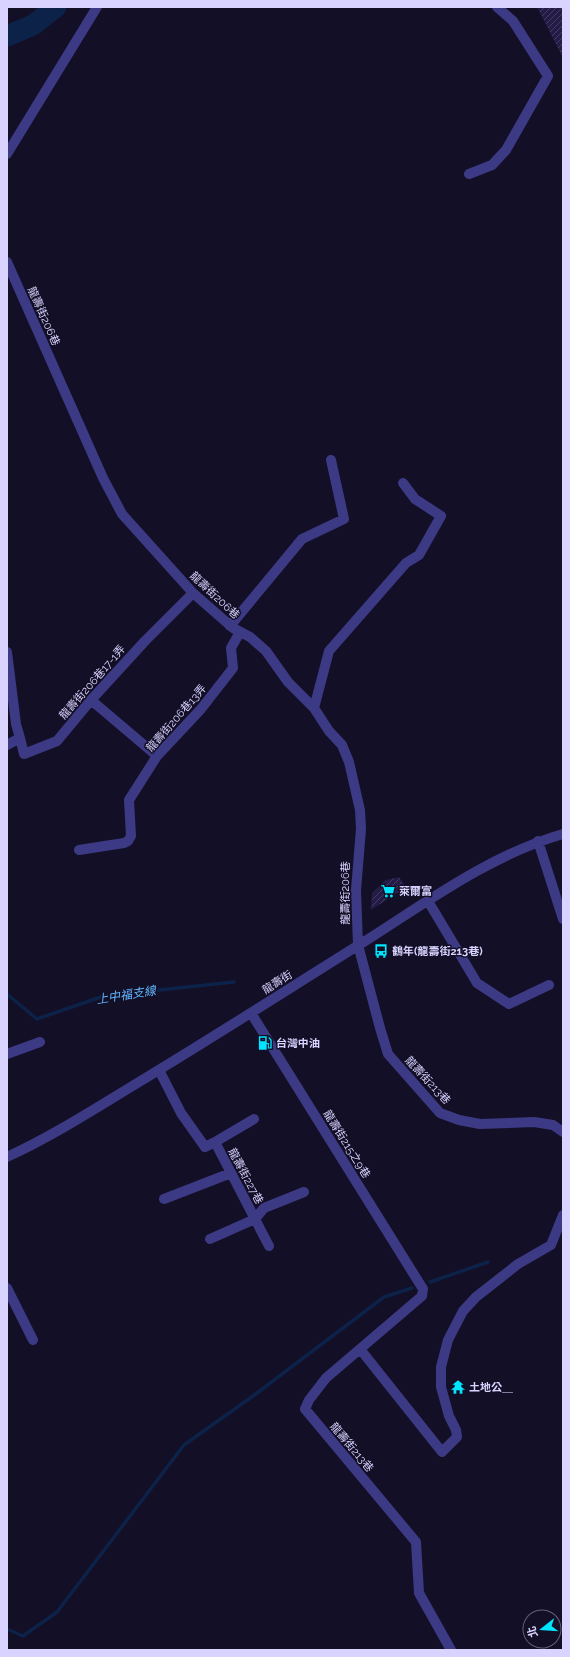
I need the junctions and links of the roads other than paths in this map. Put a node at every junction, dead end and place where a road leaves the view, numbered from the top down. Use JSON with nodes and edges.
{"nodes":[{"id":1,"x":97,"y":7,"type":"edge"},
{"id":2,"x":497,"y":7,"type":"edge"},
{"id":3,"x":7,"y":154,"type":"edge"},
{"id":4,"x":469,"y":174,"type":"dead end"},
{"id":5,"x":7,"y":262,"type":"edge"},
{"id":6,"x":331,"y":460,"type":"dead end"},
{"id":7,"x":403,"y":483,"type":"dead end"},
{"id":8,"x":193,"y":593,"type":"junction"},
{"id":9,"x":230,"y":626,"type":"junction"},
{"id":10,"x":240,"y":632,"type":"junction"},
{"id":11,"x":7,"y":652,"type":"edge"},
{"id":12,"x":91,"y":700,"type":"junction"},
{"id":13,"x":314,"y":708,"type":"junction"},
{"id":14,"x":20,"y":738,"type":"junction"},
{"id":15,"x":7,"y":745,"type":"edge"},
{"id":16,"x":157,"y":756,"type":"junction"},
{"id":17,"x":563,"y":834,"type":"edge"},
{"id":18,"x":538,"y":841,"type":"junction"},
{"id":19,"x":79,"y":850,"type":"dead end"},
{"id":20,"x":428,"y":901,"type":"junction"},
{"id":21,"x":563,"y":919,"type":"edge"},
{"id":22,"x":358,"y":945,"type":"junction"},
{"id":23,"x":549,"y":985,"type":"dead end"},
{"id":24,"x":251,"y":1013,"type":"junction"},
{"id":25,"x":40,"y":1042,"type":"dead end"},
{"id":26,"x":7,"y":1054,"type":"edge"},
{"id":27,"x":159,"y":1070,"type":"junction"},
{"id":28,"x":254,"y":1119,"type":"dead end"},
{"id":29,"x":563,"y":1132,"type":"edge"},
{"id":30,"x":215,"y":1142,"type":"junction"},
{"id":31,"x":7,"y":1157,"type":"edge"},
{"id":32,"x":231,"y":1173,"type":"junction"},
{"id":33,"x":304,"y":1192,"type":"dead end"},
{"id":34,"x":164,"y":1199,"type":"dead end"},
{"id":35,"x":563,"y":1215,"type":"edge"},
{"id":36,"x":255,"y":1218,"type":"junction"},
{"id":37,"x":210,"y":1239,"type":"dead end"},
{"id":38,"x":269,"y":1246,"type":"dead end"},
{"id":39,"x":7,"y":1288,"type":"edge"},
{"id":40,"x":423,"y":1289,"type":"joint"},
{"id":41,"x":33,"y":1340,"type":"dead end"},
{"id":42,"x":360,"y":1349,"type":"junction"},
{"id":43,"x":451,"y":1650,"type":"edge"}],
"edges":[{"from":1,"to":3,"type":"street"},
{"from":2,"to":4,"type":"street"},
{"from":5,"to":8,"type":"street","name":"龍壽街206巷"},
{"from":6,"to":9,"type":"street"},
{"from":7,"to":13,"type":"street"},
{"from":8,"to":9,"type":"street","name":"龍壽街206巷"},
{"from":8,"to":12,"type":"street","name":"龍壽街206巷17-1弄"},
{"from":9,"to":10,"type":"street","name":"龍壽街206巷"},
{"from":10,"to":13,"type":"street","name":"龍壽街206巷"},
{"from":10,"to":16,"type":"street","name":"龍壽街206巷13弄"},
{"from":11,"to":14,"type":"street"},
{"from":12,"to":14,"type":"street","name":"龍壽街206巷17-1弄"},
{"from":12,"to":16,"type":"street"},
{"from":13,"to":22,"type":"street","name":"龍壽街206巷"},
{"from":14,"to":15,"type":"street"},
{"from":16,"to":19,"type":"street","name":"龍壽街206巷13弄"},
{"from":17,"to":18,"type":"street","name":"龍壽街"},
{"from":18,"to":20,"type":"street","name":"龍壽街"},
{"from":18,"to":21,"type":"street"},
{"from":20,"to":22,"type":"street","name":"龍壽街"},
{"from":20,"to":23,"type":"street"},
{"from":22,"to":24,"type":"street","name":"龍壽街"},
{"from":22,"to":29,"type":"street","name":"龍壽街213巷"},
{"from":24,"to":27,"type":"street","name":"龍壽街"},
{"from":24,"to":40,"type":"street","name":"龍壽街215之9巷"},
{"from":25,"to":26,"type":"street"},
{"from":27,"to":30,"type":"street","name":"龍壽街227巷"},
{"from":27,"to":31,"type":"street","name":"龍壽街"},
{"from":28,"to":30,"type":"street"},
{"from":30,"to":32,"type":"street","name":"龍壽街227巷"},
{"from":32,"to":34,"type":"street"},
{"from":32,"to":36,"type":"street","name":"龍壽街227巷"},
{"from":33,"to":36,"type":"street"},
{"from":35,"to":42,"type":"street"},
{"from":36,"to":37,"type":"street"},
{"from":36,"to":38,"type":"street","name":"龍壽街227巷"},
{"from":39,"to":41,"type":"street"},
{"from":40,"to":42,"type":"street","name":"龍壽街213巷"},
{"from":42,"to":43,"type":"street","name":"龍壽街213巷"}]}
